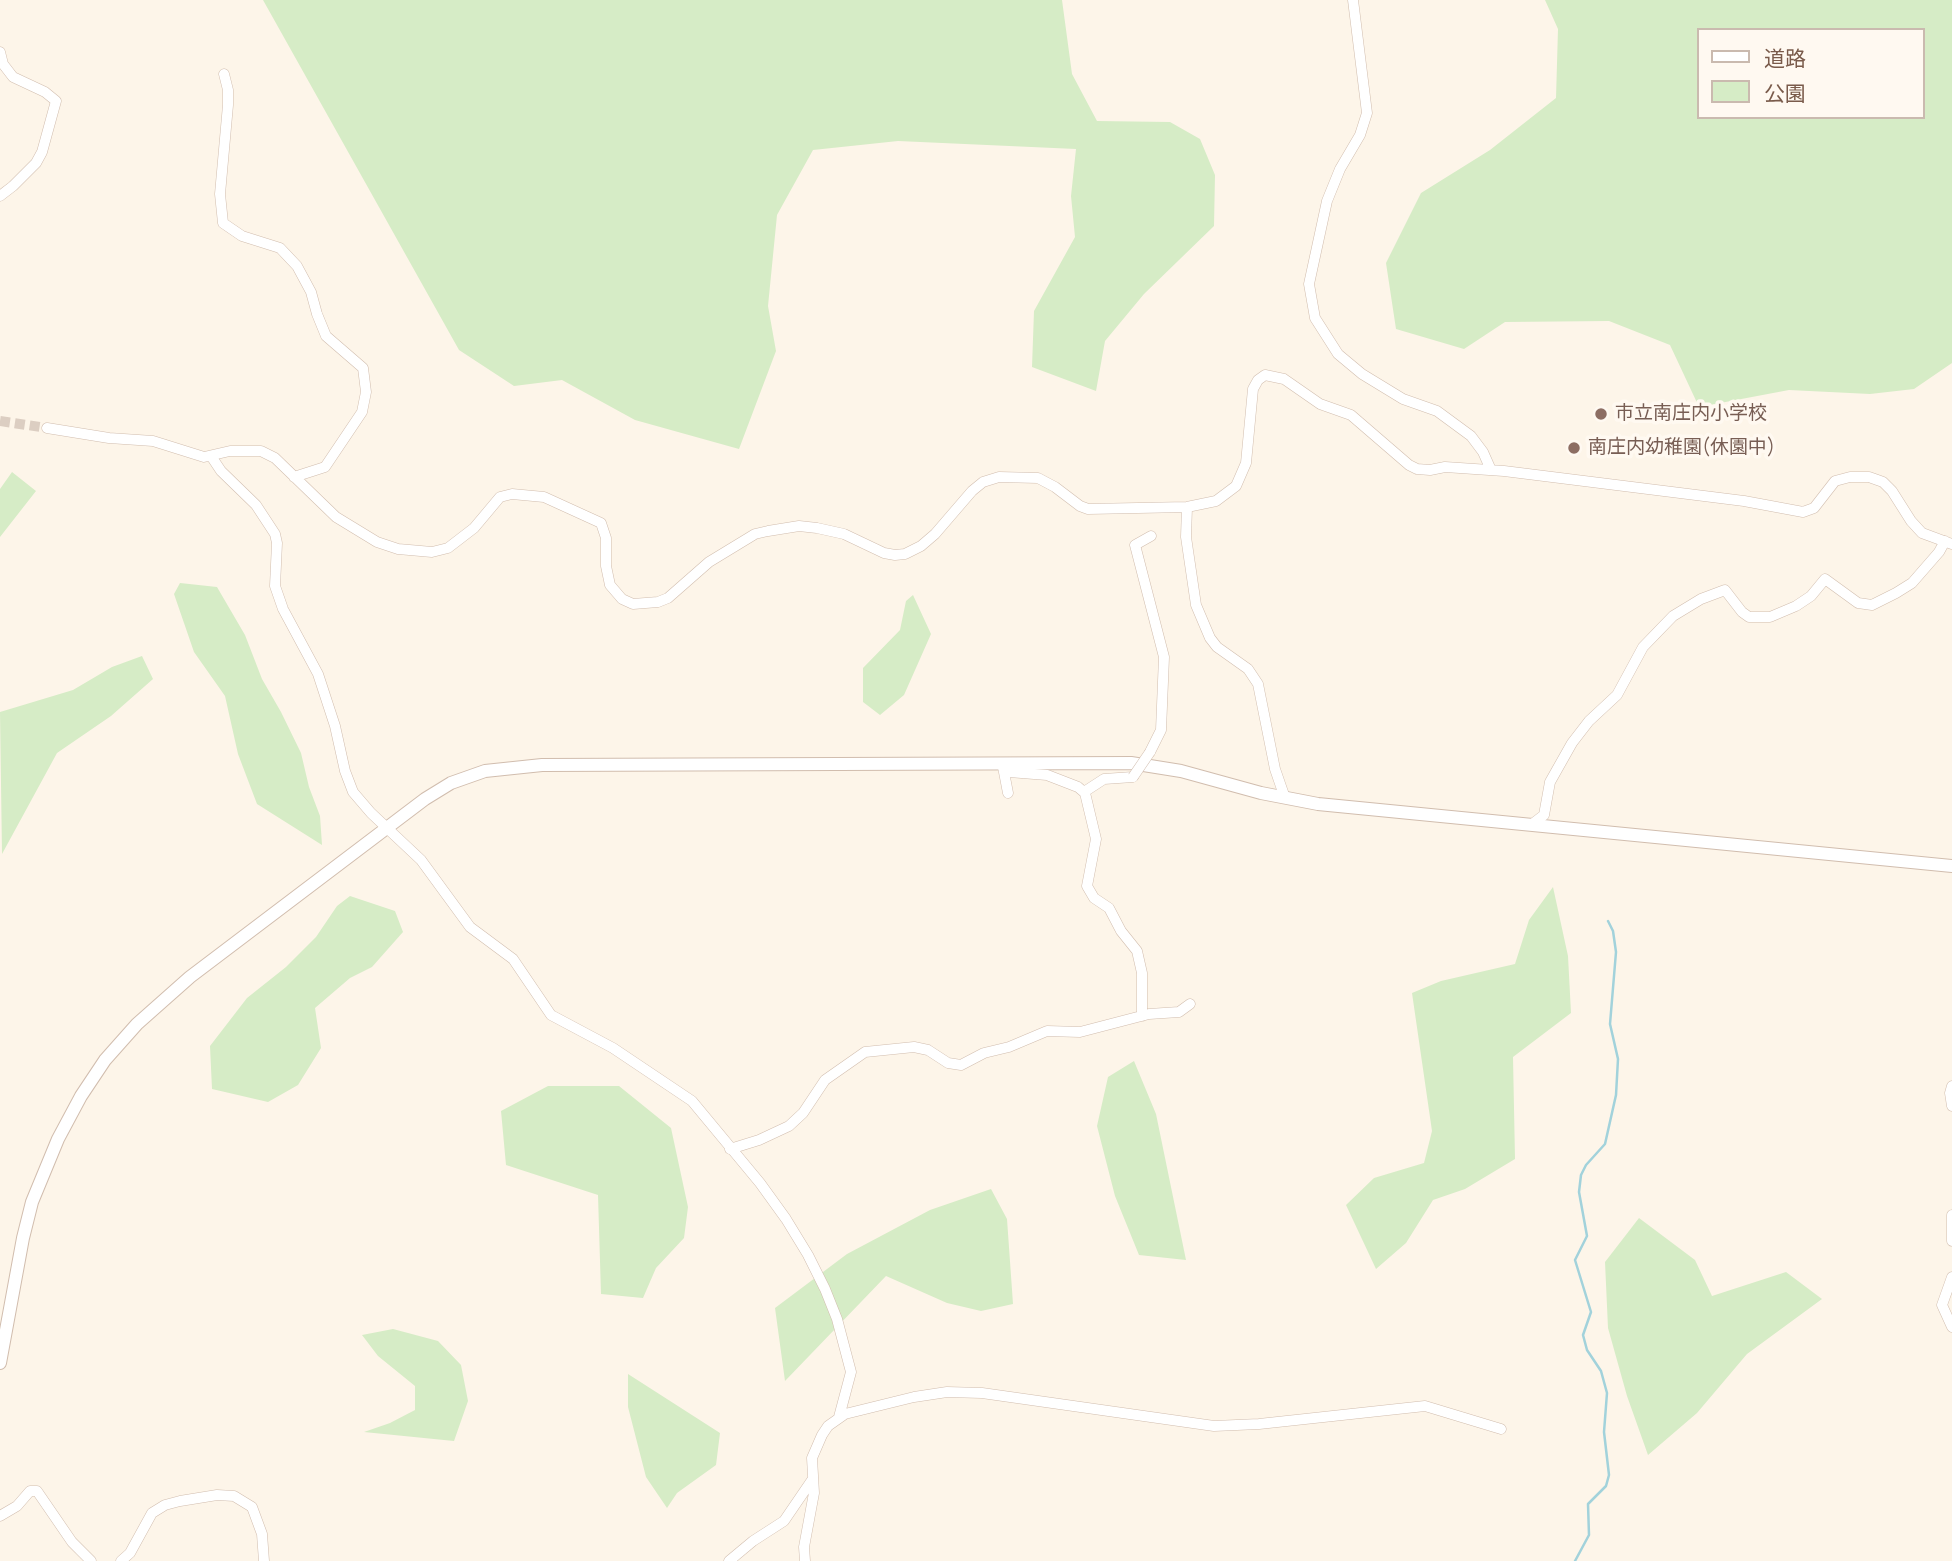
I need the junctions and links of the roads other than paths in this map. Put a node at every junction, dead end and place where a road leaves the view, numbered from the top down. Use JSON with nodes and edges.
{"nodes":[{"id":1,"x":1353,"y":0,"type":"edge"},
{"id":2,"x":0,"y":52,"type":"edge"},
{"id":3,"x":224,"y":74,"type":"dead end"},
{"id":4,"x":0,"y":196,"type":"edge"},
{"id":5,"x":47,"y":428,"type":"tunnel mouth"},
{"id":6,"x":211,"y":456,"type":"junction"},
{"id":7,"x":1491,"y":470,"type":"junction"},
{"id":8,"x":294,"y":477,"type":"junction"},
{"id":9,"x":1187,"y":508,"type":"junction"},
{"id":10,"x":1152,"y":536,"type":"dead end"},
{"id":11,"x":1948,"y":543,"type":"edge"},
{"id":12,"x":1003,"y":766,"type":"junction"},
{"id":13,"x":1084,"y":792,"type":"junction"},
{"id":14,"x":1008,"y":793,"type":"dead end"},
{"id":15,"x":1285,"y":798,"type":"junction"},
{"id":16,"x":1531,"y":825,"type":"junction"},
{"id":17,"x":387,"y":828,"type":"junction"},
{"id":18,"x":1952,"y":866,"type":"edge"},
{"id":19,"x":1190,"y":1004,"type":"dead end"},
{"id":20,"x":1142,"y":1016,"type":"junction"},
{"id":21,"x":1952,"y":1086,"type":"edge"},
{"id":22,"x":1952,"y":1106,"type":"edge"},
{"id":23,"x":730,"y":1149,"type":"junction"},
{"id":24,"x":1952,"y":1215,"type":"edge"},
{"id":25,"x":1952,"y":1241,"type":"edge"},
{"id":26,"x":1952,"y":1277,"type":"edge"},
{"id":27,"x":1952,"y":1327,"type":"edge"},
{"id":28,"x":0,"y":1363,"type":"edge"},
{"id":29,"x":839,"y":1417,"type":"junction"},
{"id":30,"x":1501,"y":1429,"type":"dead end"},
{"id":31,"x":812,"y":1480,"type":"junction"},
{"id":32,"x":0,"y":1516,"type":"edge"},
{"id":33,"x":91,"y":1561,"type":"edge"},
{"id":34,"x":121,"y":1561,"type":"edge"},
{"id":35,"x":264,"y":1561,"type":"edge"},
{"id":36,"x":729,"y":1561,"type":"edge"},
{"id":37,"x":805,"y":1561,"type":"edge"}],
"edges":[{"from":1,"to":7,"type":"street"},
{"from":2,"to":4,"type":"street"},
{"from":3,"to":8,"type":"street"},
{"from":5,"to":6,"type":"street"},
{"from":6,"to":8,"type":"street"},
{"from":6,"to":17,"type":"street"},
{"from":7,"to":9,"type":"street"},
{"from":7,"to":11,"type":"street"},
{"from":8,"to":9,"type":"street"},
{"from":9,"to":15,"type":"street"},
{"from":10,"to":13,"type":"street","bridge":true},
{"from":11,"to":16,"type":"street"},
{"from":12,"to":13,"type":"street"},
{"from":12,"to":14,"type":"street"},
{"from":12,"to":15,"type":"street"},
{"from":12,"to":17,"type":"street"},
{"from":13,"to":20,"type":"street"},
{"from":15,"to":16,"type":"street"},
{"from":16,"to":18,"type":"street"},
{"from":17,"to":23,"type":"street"},
{"from":17,"to":28,"type":"street"},
{"from":19,"to":20,"type":"street"},
{"from":20,"to":23,"type":"street"},
{"from":21,"to":22,"type":"street"},
{"from":23,"to":29,"type":"street"},
{"from":24,"to":25,"type":"street"},
{"from":26,"to":27,"type":"street"},
{"from":29,"to":30,"type":"street"},
{"from":29,"to":31,"type":"street"},
{"from":31,"to":36,"type":"street"},
{"from":31,"to":37,"type":"street"},
{"from":32,"to":33,"type":"street"},
{"from":34,"to":35,"type":"street"}]}
